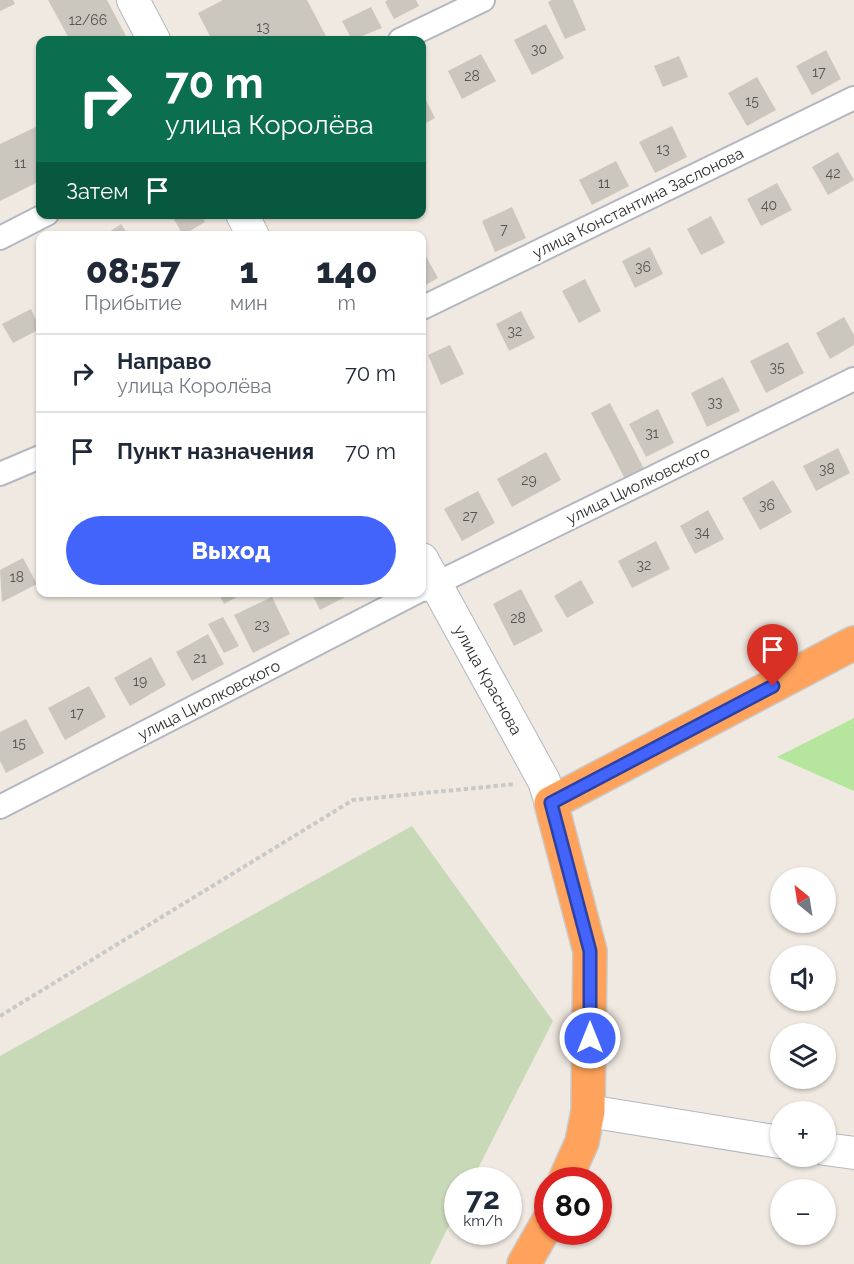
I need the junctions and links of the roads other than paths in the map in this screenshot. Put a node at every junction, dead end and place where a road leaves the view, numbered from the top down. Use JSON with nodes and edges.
{"nodes":[{"id":1,"x":133,"y":0,"type":"edge"},
{"id":2,"x":483,"y":0,"type":"edge"},
{"id":3,"x":152,"y":36,"type":"edge"},
{"id":4,"x":408,"y":36,"type":"edge"},
{"id":5,"x":854,"y":98,"type":"edge"},
{"id":6,"x":37,"y":219,"type":"edge"},
{"id":7,"x":0,"y":238,"type":"edge"},
{"id":8,"x":426,"y":306,"type":"edge"},
{"id":9,"x":854,"y":379,"type":"edge"},
{"id":10,"x":36,"y":459,"type":"edge"},
{"id":11,"x":0,"y":474,"type":"edge"},
{"id":12,"x":426,"y":580,"type":"edge"},
{"id":13,"x":426,"y":584,"type":"edge"},
{"id":14,"x":394,"y":597,"type":"edge"},
{"id":15,"x":854,"y":644,"type":"edge"},
{"id":16,"x":547,"y":792,"type":"junction"},
{"id":17,"x":0,"y":807,"type":"edge"},
{"id":18,"x":588,"y":1111,"type":"junction"},
{"id":19,"x":770,"y":1140,"type":"edge"},
{"id":20,"x":836,"y":1151,"type":"edge"},
{"id":21,"x":854,"y":1154,"type":"edge"},
{"id":22,"x":571,"y":1167,"type":"edge"},
{"id":23,"x":535,"y":1245,"type":"edge"},
{"id":24,"x":524,"y":1264,"type":"edge"}],
"edges":[{"from":1,"to":3,"type":"main road"},
{"from":2,"to":4,"type":"street"},
{"from":5,"to":8,"type":"street","name":"улица Константина Заслонова"},
{"from":6,"to":7,"type":"street"},
{"from":9,"to":12,"type":"street","name":"улица Циолковского"},
{"from":10,"to":11,"type":"street"},
{"from":13,"to":16,"type":"main road","name":"улица Краснова"},
{"from":14,"to":17,"type":"street","name":"улица Циолковского"},
{"from":15,"to":16,"type":"highway"},
{"from":16,"to":18,"type":"highway"},
{"from":18,"to":19,"type":"main road"},
{"from":18,"to":22,"type":"highway"},
{"from":20,"to":21,"type":"main road"},
{"from":23,"to":24,"type":"highway"}]}
